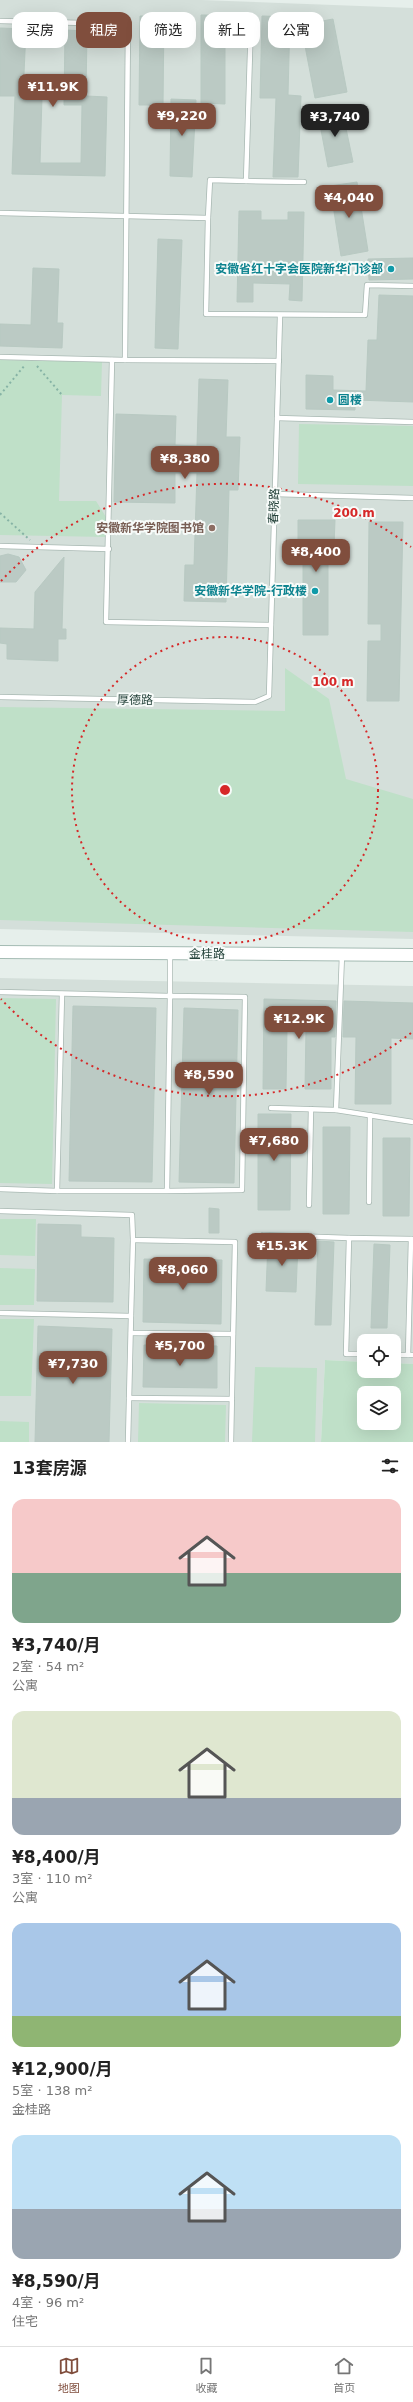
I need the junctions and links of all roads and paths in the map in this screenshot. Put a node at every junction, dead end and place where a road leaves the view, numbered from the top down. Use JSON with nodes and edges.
{"nodes":[{"id":1,"x":0,"y":21,"type":"edge"},
{"id":2,"x":250,"y":48,"type":"edge"},
{"id":3,"x":246,"y":181,"type":"junction"},
{"id":4,"x":304,"y":182,"type":"dead end"},
{"id":5,"x":0,"y":213,"type":"edge"},
{"id":6,"x":126,"y":215,"type":"junction"},
{"id":7,"x":208,"y":218,"type":"junction"},
{"id":8,"x":413,"y":286,"type":"edge"},
{"id":9,"x":280,"y":316,"type":"junction"},
{"id":10,"x":0,"y":357,"type":"edge"},
{"id":11,"x":30,"y":358,"type":"junction"},
{"id":12,"x":112,"y":360,"type":"junction"},
{"id":13,"x":126,"y":360,"type":"junction"},
{"id":14,"x":279,"y":361,"type":"junction"},
{"id":15,"x":0,"y":395,"type":"edge"},
{"id":16,"x":62,"y":395,"type":"dead end"},
{"id":17,"x":277,"y":418,"type":"junction"},
{"id":18,"x":413,"y":422,"type":"edge"},
{"id":19,"x":275,"y":494,"type":"junction"},
{"id":20,"x":413,"y":498,"type":"edge"},
{"id":21,"x":0,"y":513,"type":"edge"},
{"id":22,"x":0,"y":546,"type":"edge"},
{"id":23,"x":38,"y":547,"type":"junction"},
{"id":24,"x":109,"y":549,"type":"junction"},
{"id":25,"x":271,"y":625,"type":"junction"},
{"id":26,"x":269,"y":696,"type":"joint"},
{"id":27,"x":0,"y":697,"type":"edge"},
{"id":28,"x":0,"y":952,"type":"edge"},
{"id":29,"x":170,"y":953,"type":"junction"},
{"id":30,"x":342,"y":955,"type":"junction"},
{"id":31,"x":413,"y":955,"type":"edge"},
{"id":32,"x":0,"y":992,"type":"edge"},
{"id":33,"x":62,"y":994,"type":"junction"},
{"id":34,"x":170,"y":996,"type":"junction"},
{"id":35,"x":271,"y":1108,"type":"dead end"},
{"id":36,"x":311,"y":1109,"type":"junction"},
{"id":37,"x":336,"y":1110,"type":"junction"},
{"id":38,"x":370,"y":1115,"type":"junction"},
{"id":39,"x":413,"y":1122,"type":"edge"},
{"id":40,"x":0,"y":1189,"type":"edge"},
{"id":41,"x":57,"y":1191,"type":"junction"},
{"id":42,"x":167,"y":1191,"type":"junction"},
{"id":43,"x":369,"y":1202,"type":"dead end"},
{"id":44,"x":309,"y":1205,"type":"dead end"},
{"id":45,"x":0,"y":1211,"type":"edge"},
{"id":46,"x":263,"y":1235,"type":"dead end"},
{"id":47,"x":349,"y":1238,"type":"junction"},
{"id":48,"x":412,"y":1239,"type":"edge"},
{"id":49,"x":132,"y":1240,"type":"junction"},
{"id":50,"x":0,"y":1313,"type":"edge"},
{"id":51,"x":131,"y":1316,"type":"junction"},
{"id":52,"x":131,"y":1333,"type":"junction"},
{"id":53,"x":233,"y":1334,"type":"junction"},
{"id":54,"x":357,"y":1354,"type":"edge"},
{"id":55,"x":411,"y":1355,"type":"edge"},
{"id":56,"x":129,"y":1398,"type":"junction"},
{"id":57,"x":232,"y":1399,"type":"junction"},
{"id":58,"x":128,"y":1442,"type":"edge"},
{"id":59,"x":231,"y":1442,"type":"edge"}],
"edges":[{"from":1,"to":6,"type":"lane"},
{"from":2,"to":3,"type":"lane"},
{"from":3,"to":4,"type":"lane"},
{"from":3,"to":7,"type":"lane"},
{"from":5,"to":6,"type":"lane"},
{"from":6,"to":7,"type":"lane"},
{"from":6,"to":13,"type":"lane"},
{"from":7,"to":9,"type":"lane"},
{"from":8,"to":9,"type":"lane"},
{"from":9,"to":14,"type":"lane","name":"春晓路"},
{"from":10,"to":11,"type":"lane"},
{"from":11,"to":12,"type":"lane"},
{"from":11,"to":15,"type":"path"},
{"from":11,"to":16,"type":"path"},
{"from":12,"to":13,"type":"lane"},
{"from":12,"to":24,"type":"lane"},
{"from":13,"to":14,"type":"lane"},
{"from":14,"to":17,"type":"lane","name":"春晓路"},
{"from":17,"to":18,"type":"lane"},
{"from":17,"to":19,"type":"lane","name":"春晓路"},
{"from":19,"to":20,"type":"lane"},
{"from":19,"to":25,"type":"lane","name":"春晓路"},
{"from":21,"to":23,"type":"path"},
{"from":22,"to":23,"type":"lane"},
{"from":23,"to":24,"type":"lane"},
{"from":24,"to":25,"type":"lane"},
{"from":25,"to":26,"type":"lane","name":"春晓路"},
{"from":26,"to":27,"type":"lane","name":"厚德路"},
{"from":28,"to":29,"type":"street","name":"金桂路"},
{"from":29,"to":30,"type":"street","name":"金桂路"},
{"from":29,"to":34,"type":"lane"},
{"from":30,"to":31,"type":"street","name":"金桂路"},
{"from":30,"to":37,"type":"lane"},
{"from":32,"to":33,"type":"lane"},
{"from":33,"to":34,"type":"lane"},
{"from":33,"to":41,"type":"lane"},
{"from":34,"to":42,"type":"lane"},
{"from":34,"to":42,"type":"lane"},
{"from":35,"to":36,"type":"lane"},
{"from":36,"to":37,"type":"lane"},
{"from":36,"to":44,"type":"lane"},
{"from":37,"to":38,"type":"lane"},
{"from":38,"to":39,"type":"lane"},
{"from":38,"to":43,"type":"lane"},
{"from":40,"to":41,"type":"lane"},
{"from":41,"to":42,"type":"lane"},
{"from":45,"to":49,"type":"lane"},
{"from":46,"to":47,"type":"lane"},
{"from":47,"to":48,"type":"lane"},
{"from":47,"to":54,"type":"lane"},
{"from":48,"to":55,"type":"lane"},
{"from":49,"to":51,"type":"lane"},
{"from":49,"to":53,"type":"lane"},
{"from":50,"to":51,"type":"lane"},
{"from":51,"to":52,"type":"lane"},
{"from":52,"to":53,"type":"lane"},
{"from":52,"to":56,"type":"lane"},
{"from":53,"to":57,"type":"lane"},
{"from":56,"to":57,"type":"lane"},
{"from":56,"to":58,"type":"lane"},
{"from":57,"to":59,"type":"lane"}]}
